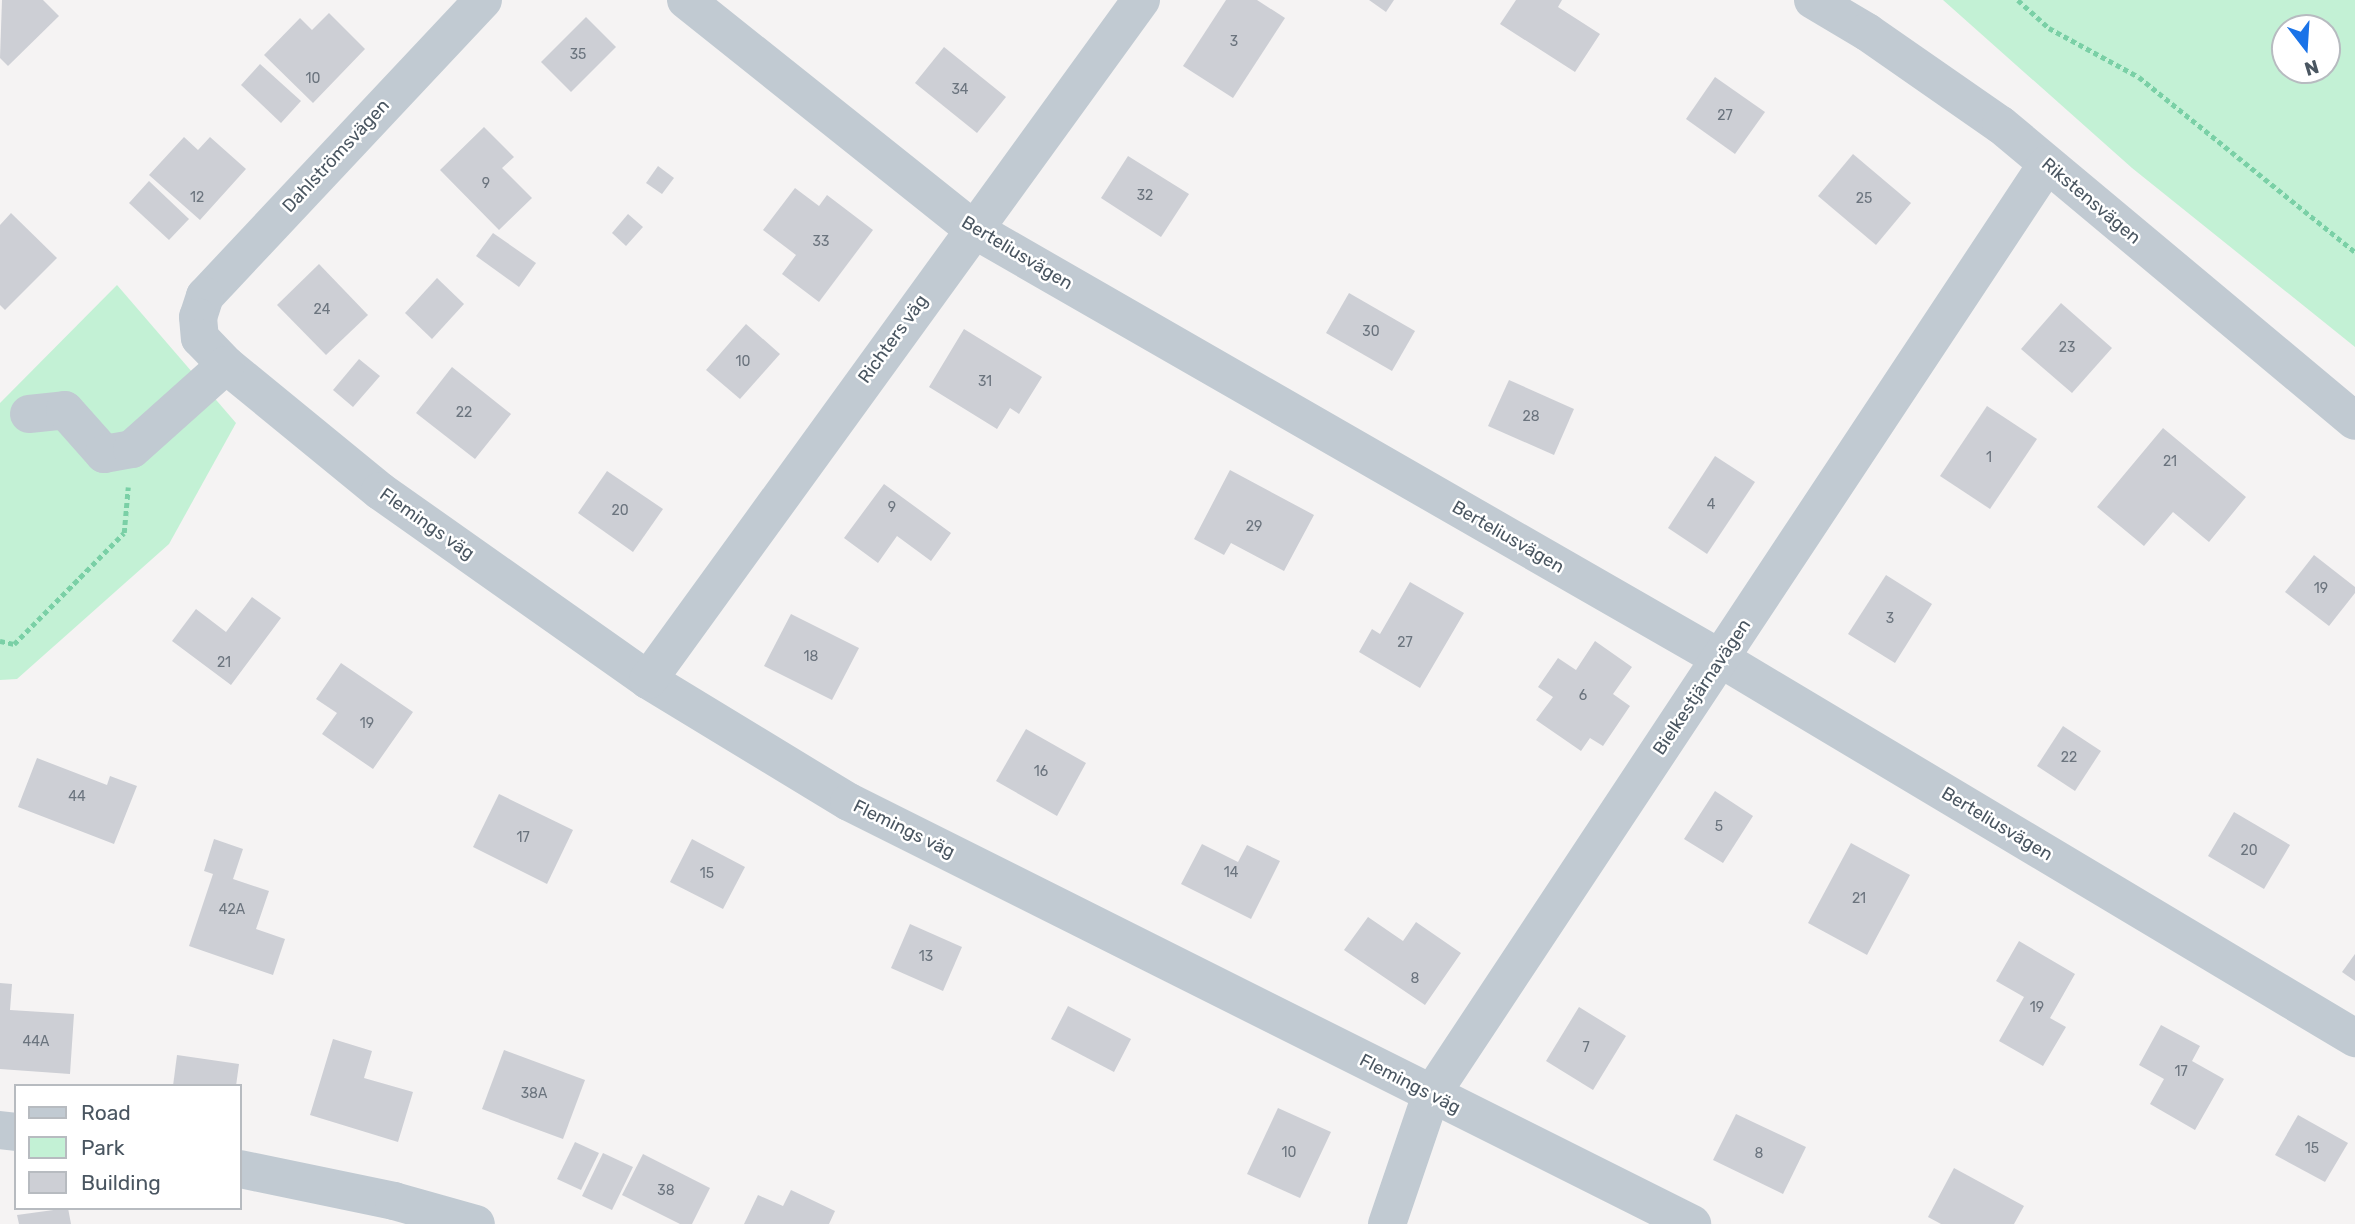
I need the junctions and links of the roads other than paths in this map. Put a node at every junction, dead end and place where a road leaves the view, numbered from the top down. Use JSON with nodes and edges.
{"nodes":[{"id":1,"x":483,"y":0,"type":"edge"},
{"id":2,"x":686,"y":0,"type":"edge"},
{"id":3,"x":1141,"y":0,"type":"edge"},
{"id":4,"x":1813,"y":0,"type":"edge"},
{"id":5,"x":2047,"y":164,"type":"junction"},
{"id":6,"x":973,"y":229,"type":"junction"},
{"id":7,"x":198,"y":317,"type":"joint"},
{"id":8,"x":226,"y":365,"type":"junction"},
{"id":9,"x":29,"y":415,"type":"dead end"},
{"id":10,"x":2355,"y":421,"type":"edge"},
{"id":11,"x":1721,"y":659,"type":"junction"},
{"id":12,"x":648,"y":680,"type":"junction"},
{"id":13,"x":2355,"y":1038,"type":"edge"},
{"id":14,"x":1431,"y":1095,"type":"junction"},
{"id":15,"x":242,"y":1168,"type":"edge"},
{"id":16,"x":476,"y":1224,"type":"edge"},
{"id":17,"x":1387,"y":1224,"type":"edge"},
{"id":18,"x":1692,"y":1224,"type":"edge"}],
"edges":[{"from":1,"to":7,"type":"street","name":"Dahlströmsvägen"},
{"from":2,"to":6,"type":"street","name":"Berteliusvägen"},
{"from":3,"to":6,"type":"street","name":"Richters väg"},
{"from":4,"to":5,"type":"street","name":"Rikstensvägen"},
{"from":5,"to":10,"type":"street","name":"Rikstensvägen"},
{"from":5,"to":11,"type":"street","name":"Bielkestjärnavägen"},
{"from":6,"to":11,"type":"street","name":"Berteliusvägen"},
{"from":6,"to":12,"type":"street","name":"Richters väg"},
{"from":7,"to":8,"type":"street","name":"Flemings väg"},
{"from":8,"to":9,"type":"street"},
{"from":8,"to":12,"type":"street","name":"Flemings väg"},
{"from":11,"to":13,"type":"street","name":"Berteliusvägen"},
{"from":11,"to":14,"type":"street","name":"Bielkestjärnavägen"},
{"from":12,"to":14,"type":"street","name":"Flemings väg"},
{"from":14,"to":17,"type":"street","name":"Bielkestjärnavägen"},
{"from":14,"to":18,"type":"street","name":"Flemings väg"},
{"from":15,"to":16,"type":"street"}]}
